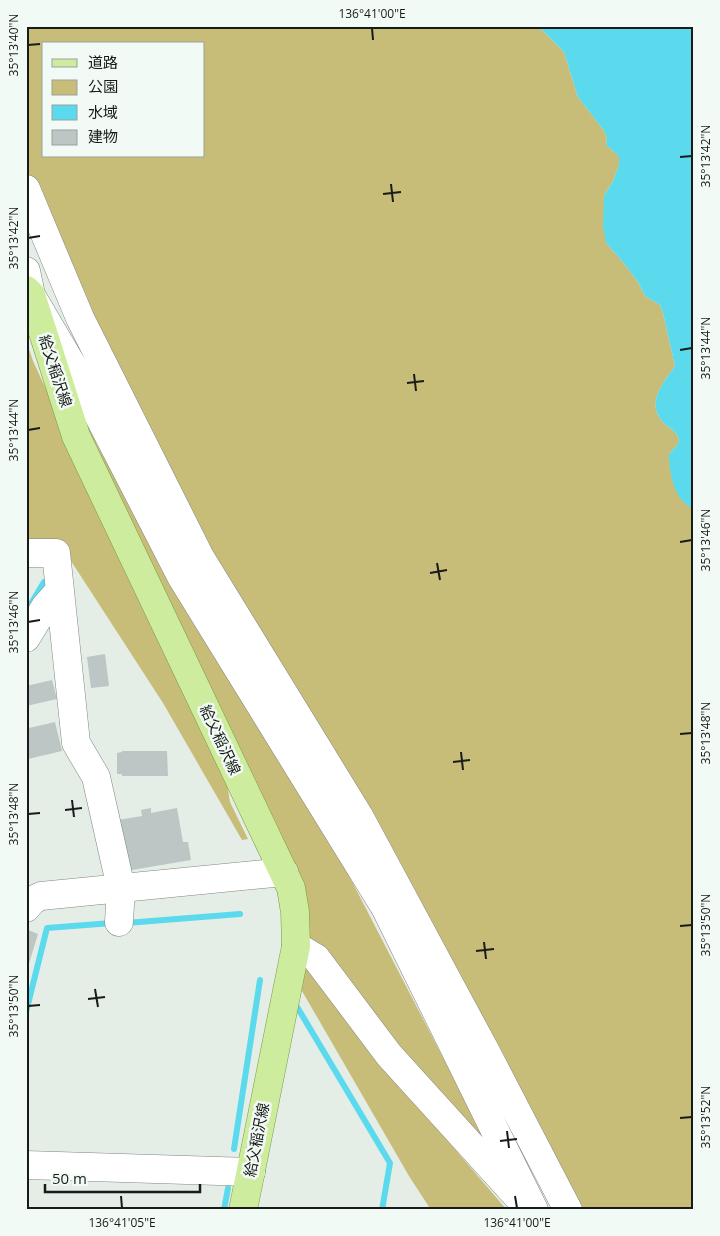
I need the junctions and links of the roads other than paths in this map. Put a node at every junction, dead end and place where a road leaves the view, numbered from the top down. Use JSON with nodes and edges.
{"nodes":[{"id":1,"x":26,"y":189,"type":"edge"},
{"id":2,"x":28,"y":285,"type":"edge"},
{"id":3,"x":26,"y":553,"type":"edge"},
{"id":4,"x":60,"y":590,"type":"junction"},
{"id":5,"x":26,"y":638,"type":"edge"},
{"id":6,"x":284,"y":872,"type":"junction"},
{"id":7,"x":121,"y":888,"type":"junction"},
{"id":8,"x":26,"y":908,"type":"edge"},
{"id":9,"x":119,"y":922,"type":"dead end"},
{"id":10,"x":296,"y":946,"type":"junction"},
{"id":11,"x":26,"y":1165,"type":"edge"},
{"id":12,"x":251,"y":1172,"type":"junction"},
{"id":13,"x":243,"y":1210,"type":"edge"},
{"id":14,"x":530,"y":1210,"type":"edge"},
{"id":15,"x":534,"y":1210,"type":"edge"},
{"id":16,"x":568,"y":1210,"type":"edge"}],
"edges":[{"from":1,"to":16,"type":"street"},
{"from":2,"to":6,"type":"main road","name":"給父稲沢線"},
{"from":2,"to":15,"type":"street"},
{"from":3,"to":4,"type":"street"},
{"from":4,"to":5,"type":"street"},
{"from":4,"to":7,"type":"street"},
{"from":6,"to":7,"type":"street"},
{"from":6,"to":10,"type":"main road","name":"給父稲沢線"},
{"from":7,"to":8,"type":"street"},
{"from":7,"to":9,"type":"street"},
{"from":10,"to":12,"type":"main road","name":"給父稲沢線"},
{"from":10,"to":14,"type":"street"},
{"from":11,"to":12,"type":"street"},
{"from":12,"to":13,"type":"main road","name":"給父稲沢線"}]}
